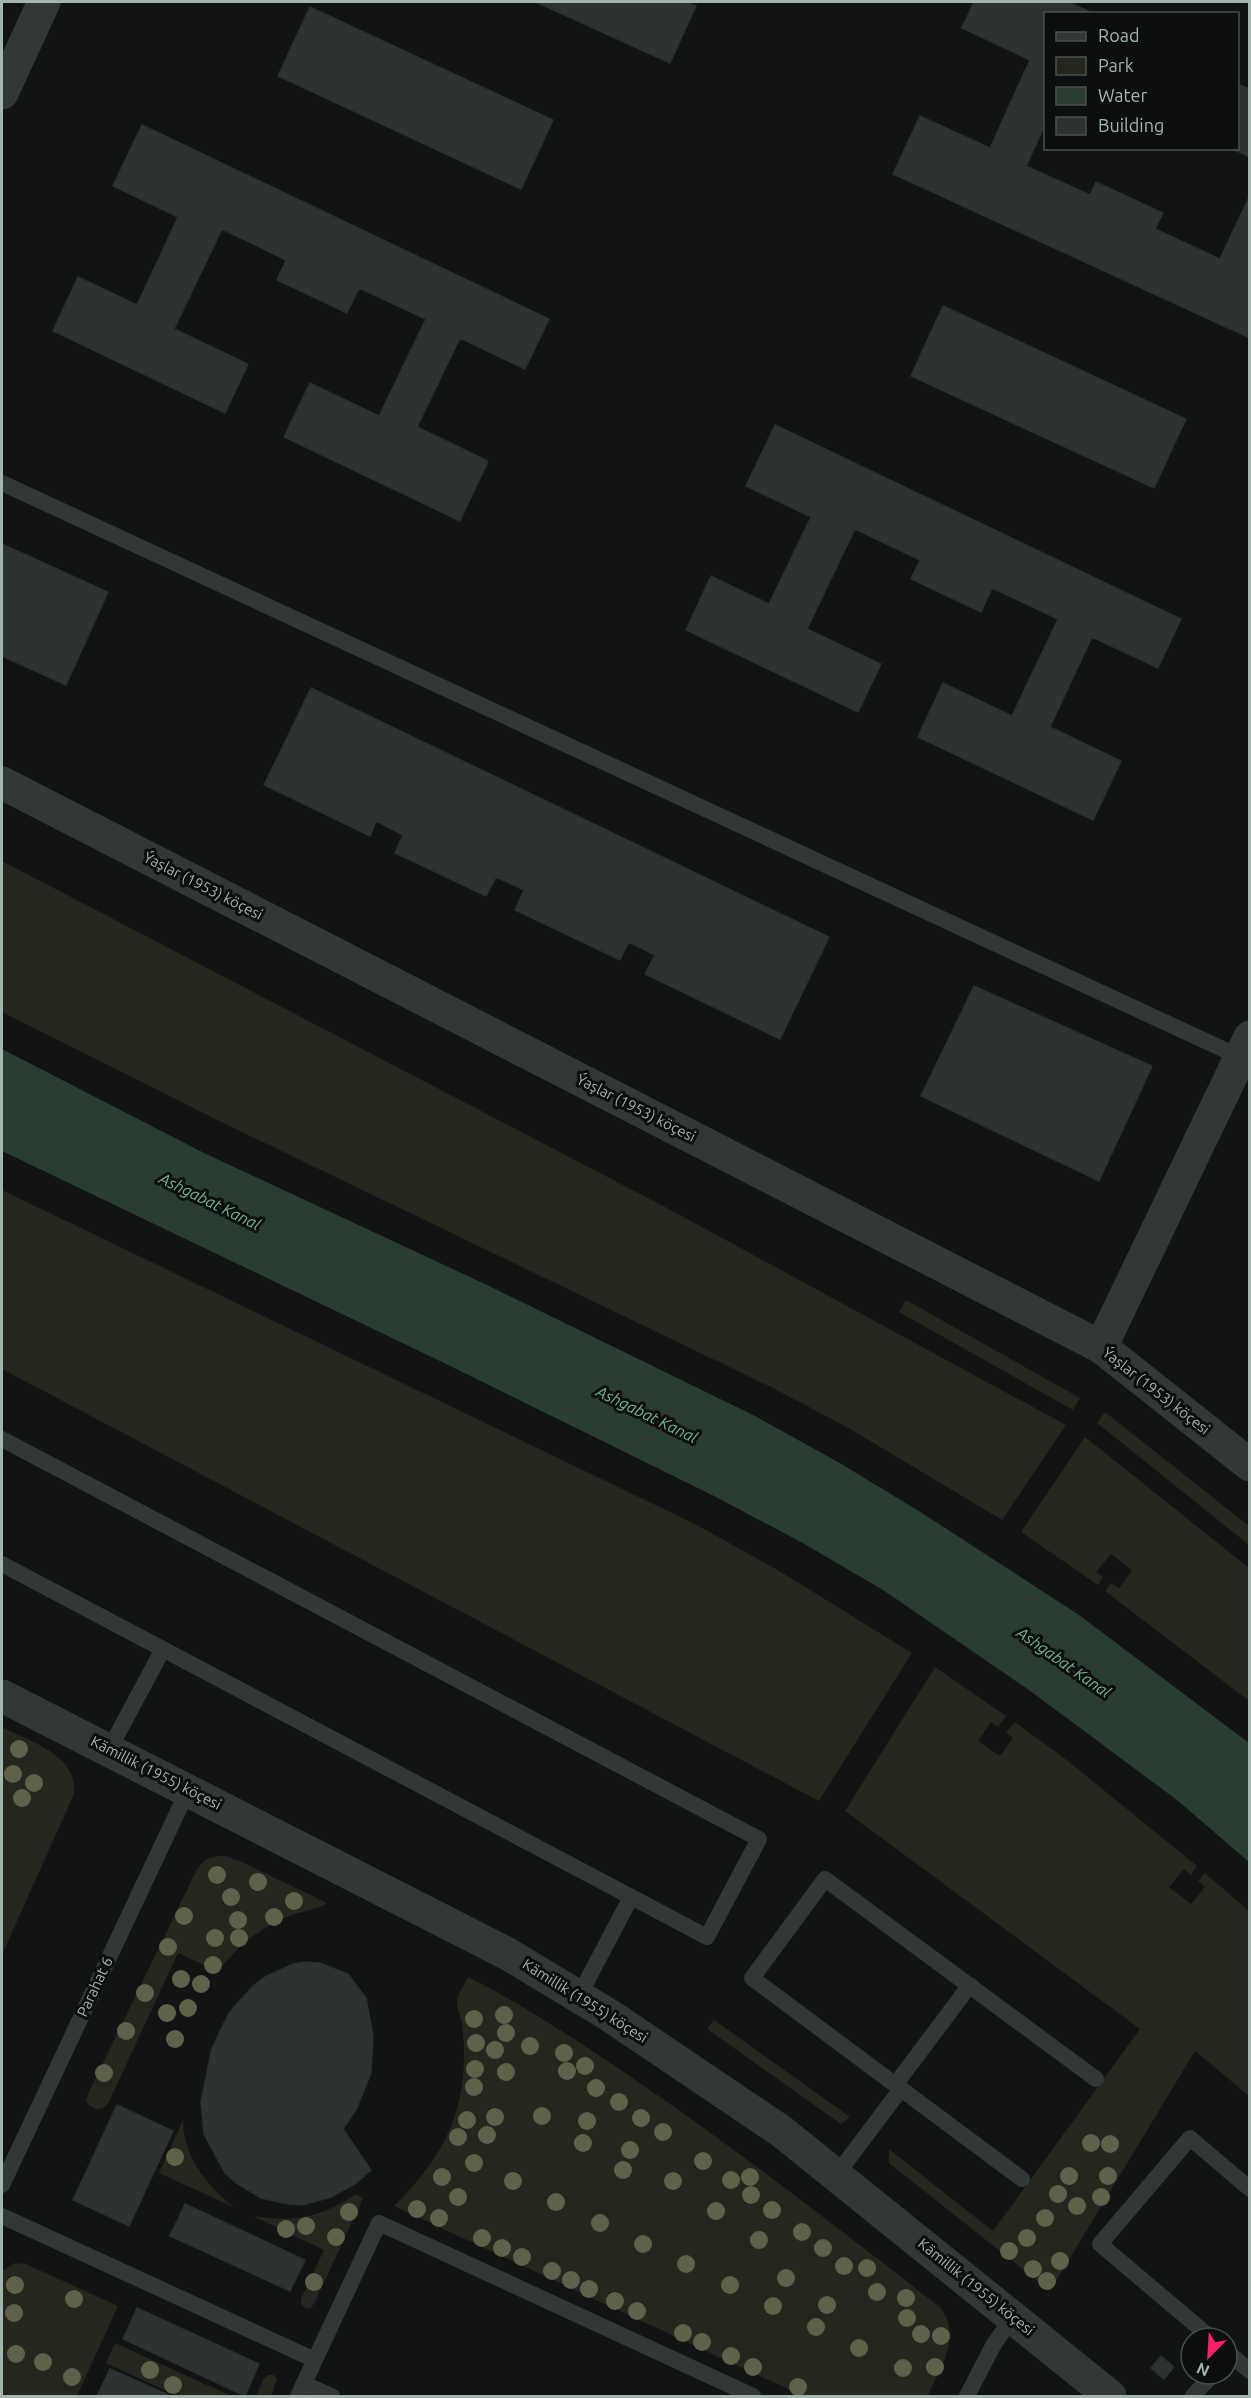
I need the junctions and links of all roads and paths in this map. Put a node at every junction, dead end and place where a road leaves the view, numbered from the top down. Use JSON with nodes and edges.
{"nodes":[{"id":1,"x":44,"y":2,"type":"edge"},
{"id":2,"x":2,"y":93,"type":"edge"},
{"id":3,"x":2,"y":483,"type":"edge"},
{"id":4,"x":2,"y":783,"type":"edge"},
{"id":5,"x":1245,"y":1047,"type":"edge"},
{"id":6,"x":1101,"y":1347,"type":"junction"},
{"id":7,"x":2,"y":1439,"type":"edge"},
{"id":8,"x":1250,"y":1465,"type":"edge"},
{"id":9,"x":2,"y":1564,"type":"edge"},
{"id":10,"x":163,"y":1649,"type":"junction"},
{"id":11,"x":2,"y":1696,"type":"edge"},
{"id":12,"x":109,"y":1750,"type":"junction"},
{"id":13,"x":188,"y":1790,"type":"junction"},
{"id":14,"x":631,"y":1897,"type":"junction"},
{"id":15,"x":969,"y":1985,"type":"junction"},
{"id":16,"x":579,"y":1996,"type":"junction"},
{"id":17,"x":1096,"y":2079,"type":"dead end"},
{"id":18,"x":898,"y":2087,"type":"junction"},
{"id":19,"x":837,"y":2174,"type":"junction"},
{"id":20,"x":1022,"y":2179,"type":"dead end"},
{"id":21,"x":2,"y":2185,"type":"edge"},
{"id":22,"x":1250,"y":2189,"type":"edge"},
{"id":23,"x":2,"y":2216,"type":"edge"},
{"id":24,"x":1013,"y":2317,"type":"junction"},
{"id":25,"x":1197,"y":2326,"type":"edge"},
{"id":26,"x":315,"y":2360,"type":"junction"},
{"id":27,"x":301,"y":2390,"type":"edge"},
{"id":28,"x":332,"y":2397,"type":"edge"},
{"id":29,"x":753,"y":2397,"type":"edge"},
{"id":30,"x":967,"y":2397,"type":"edge"},
{"id":31,"x":1110,"y":2397,"type":"edge"}],
"edges":[{"from":1,"to":2,"type":"street"},
{"from":3,"to":5,"type":"lane"},
{"from":4,"to":6,"type":"street","name":"Ýaşlar (1953) köçesi"},
{"from":5,"to":6,"type":"street"},
{"from":6,"to":8,"type":"street","name":"Ýaşlar (1953) köçesi"},
{"from":7,"to":14,"type":"lane"},
{"from":9,"to":10,"type":"lane"},
{"from":10,"to":12,"type":"lane"},
{"from":10,"to":14,"type":"lane"},
{"from":11,"to":12,"type":"street","name":"Kämillik (1955) köçesi"},
{"from":12,"to":13,"type":"street","name":"Kämillik (1955) köçesi"},
{"from":13,"to":16,"type":"street","name":"Kämillik (1955) köçesi"},
{"from":13,"to":21,"type":"lane","name":"Parahat 6"},
{"from":14,"to":16,"type":"lane"},
{"from":15,"to":17,"type":"lane"},
{"from":15,"to":18,"type":"lane"},
{"from":15,"to":18,"type":"lane"},
{"from":16,"to":19,"type":"street","name":"Kämillik (1955) köçesi"},
{"from":18,"to":19,"type":"lane"},
{"from":18,"to":20,"type":"lane"},
{"from":19,"to":24,"type":"street","name":"Kämillik (1955) köçesi"},
{"from":22,"to":25,"type":"lane"},
{"from":23,"to":26,"type":"lane"},
{"from":24,"to":30,"type":"lane"},
{"from":24,"to":31,"type":"street","name":"Kämillik (1955) köçesi"},
{"from":26,"to":27,"type":"lane"},
{"from":26,"to":29,"type":"lane"},
{"from":27,"to":28,"type":"lane"}]}
